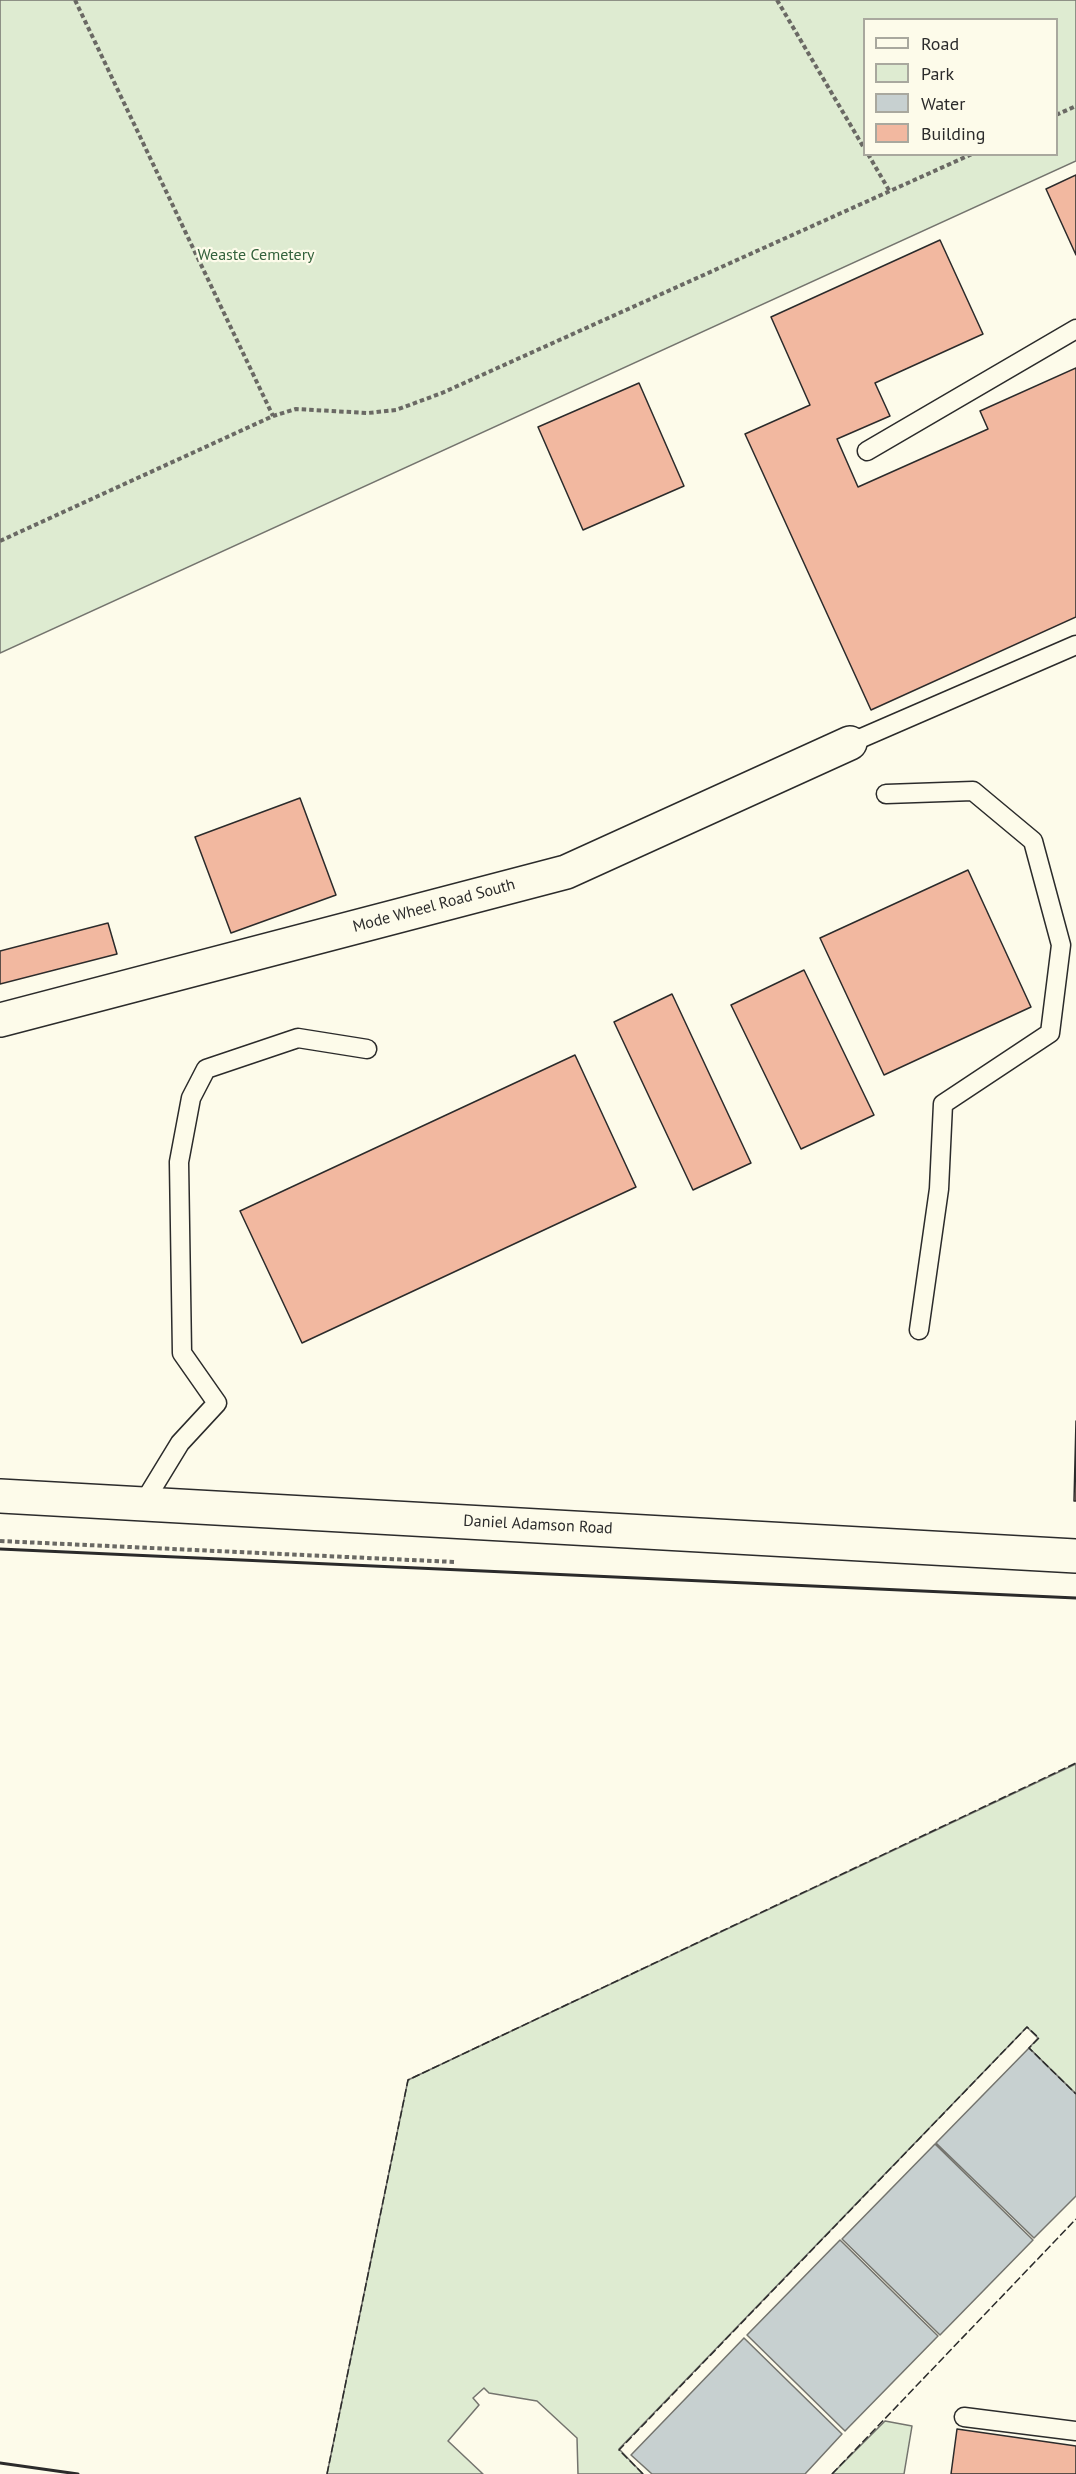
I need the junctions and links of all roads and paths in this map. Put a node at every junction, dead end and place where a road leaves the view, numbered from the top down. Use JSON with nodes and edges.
{"nodes":[{"id":1,"x":75,"y":0,"type":"edge"},
{"id":2,"x":777,"y":0,"type":"edge"},
{"id":3,"x":1076,"y":106,"type":"edge"},
{"id":4,"x":1058,"y":114,"type":"edge"},
{"id":5,"x":863,"y":146,"type":"edge"},
{"id":6,"x":869,"y":156,"type":"edge"},
{"id":7,"x":968,"y":156,"type":"edge"},
{"id":8,"x":891,"y":192,"type":"junction"},
{"id":9,"x":1076,"y":329,"type":"edge"},
{"id":10,"x":273,"y":416,"type":"junction"},
{"id":11,"x":867,"y":451,"type":"dead end"},
{"id":12,"x":0,"y":541,"type":"edge"},
{"id":13,"x":1076,"y":645,"type":"edge"},
{"id":14,"x":850,"y":743,"type":"joint"},
{"id":15,"x":886,"y":794,"type":"dead end"},
{"id":16,"x":0,"y":1020,"type":"edge"},
{"id":17,"x":367,"y":1049,"type":"dead end"},
{"id":18,"x":919,"y":1330,"type":"dead end"},
{"id":19,"x":0,"y":1496,"type":"edge"},
{"id":20,"x":144,"y":1502,"type":"junction"},
{"id":21,"x":1076,"y":1556,"type":"edge"},
{"id":22,"x":964,"y":2417,"type":"dead end"},
{"id":23,"x":1076,"y":2430,"type":"edge"}],
"edges":[{"from":1,"to":10,"type":"path"},
{"from":2,"to":5,"type":"path"},
{"from":3,"to":4,"type":"path"},
{"from":6,"to":8,"type":"path"},
{"from":7,"to":8,"type":"path"},
{"from":8,"to":10,"type":"path"},
{"from":9,"to":11,"type":"lane"},
{"from":10,"to":12,"type":"path"},
{"from":13,"to":14,"type":"lane"},
{"from":14,"to":16,"type":"street","name":"Mode Wheel Road South"},
{"from":15,"to":18,"type":"lane"},
{"from":17,"to":20,"type":"lane"},
{"from":19,"to":20,"type":"street","name":"Daniel Adamson Road"},
{"from":20,"to":21,"type":"street","name":"Daniel Adamson Road"},
{"from":22,"to":23,"type":"lane"}]}
